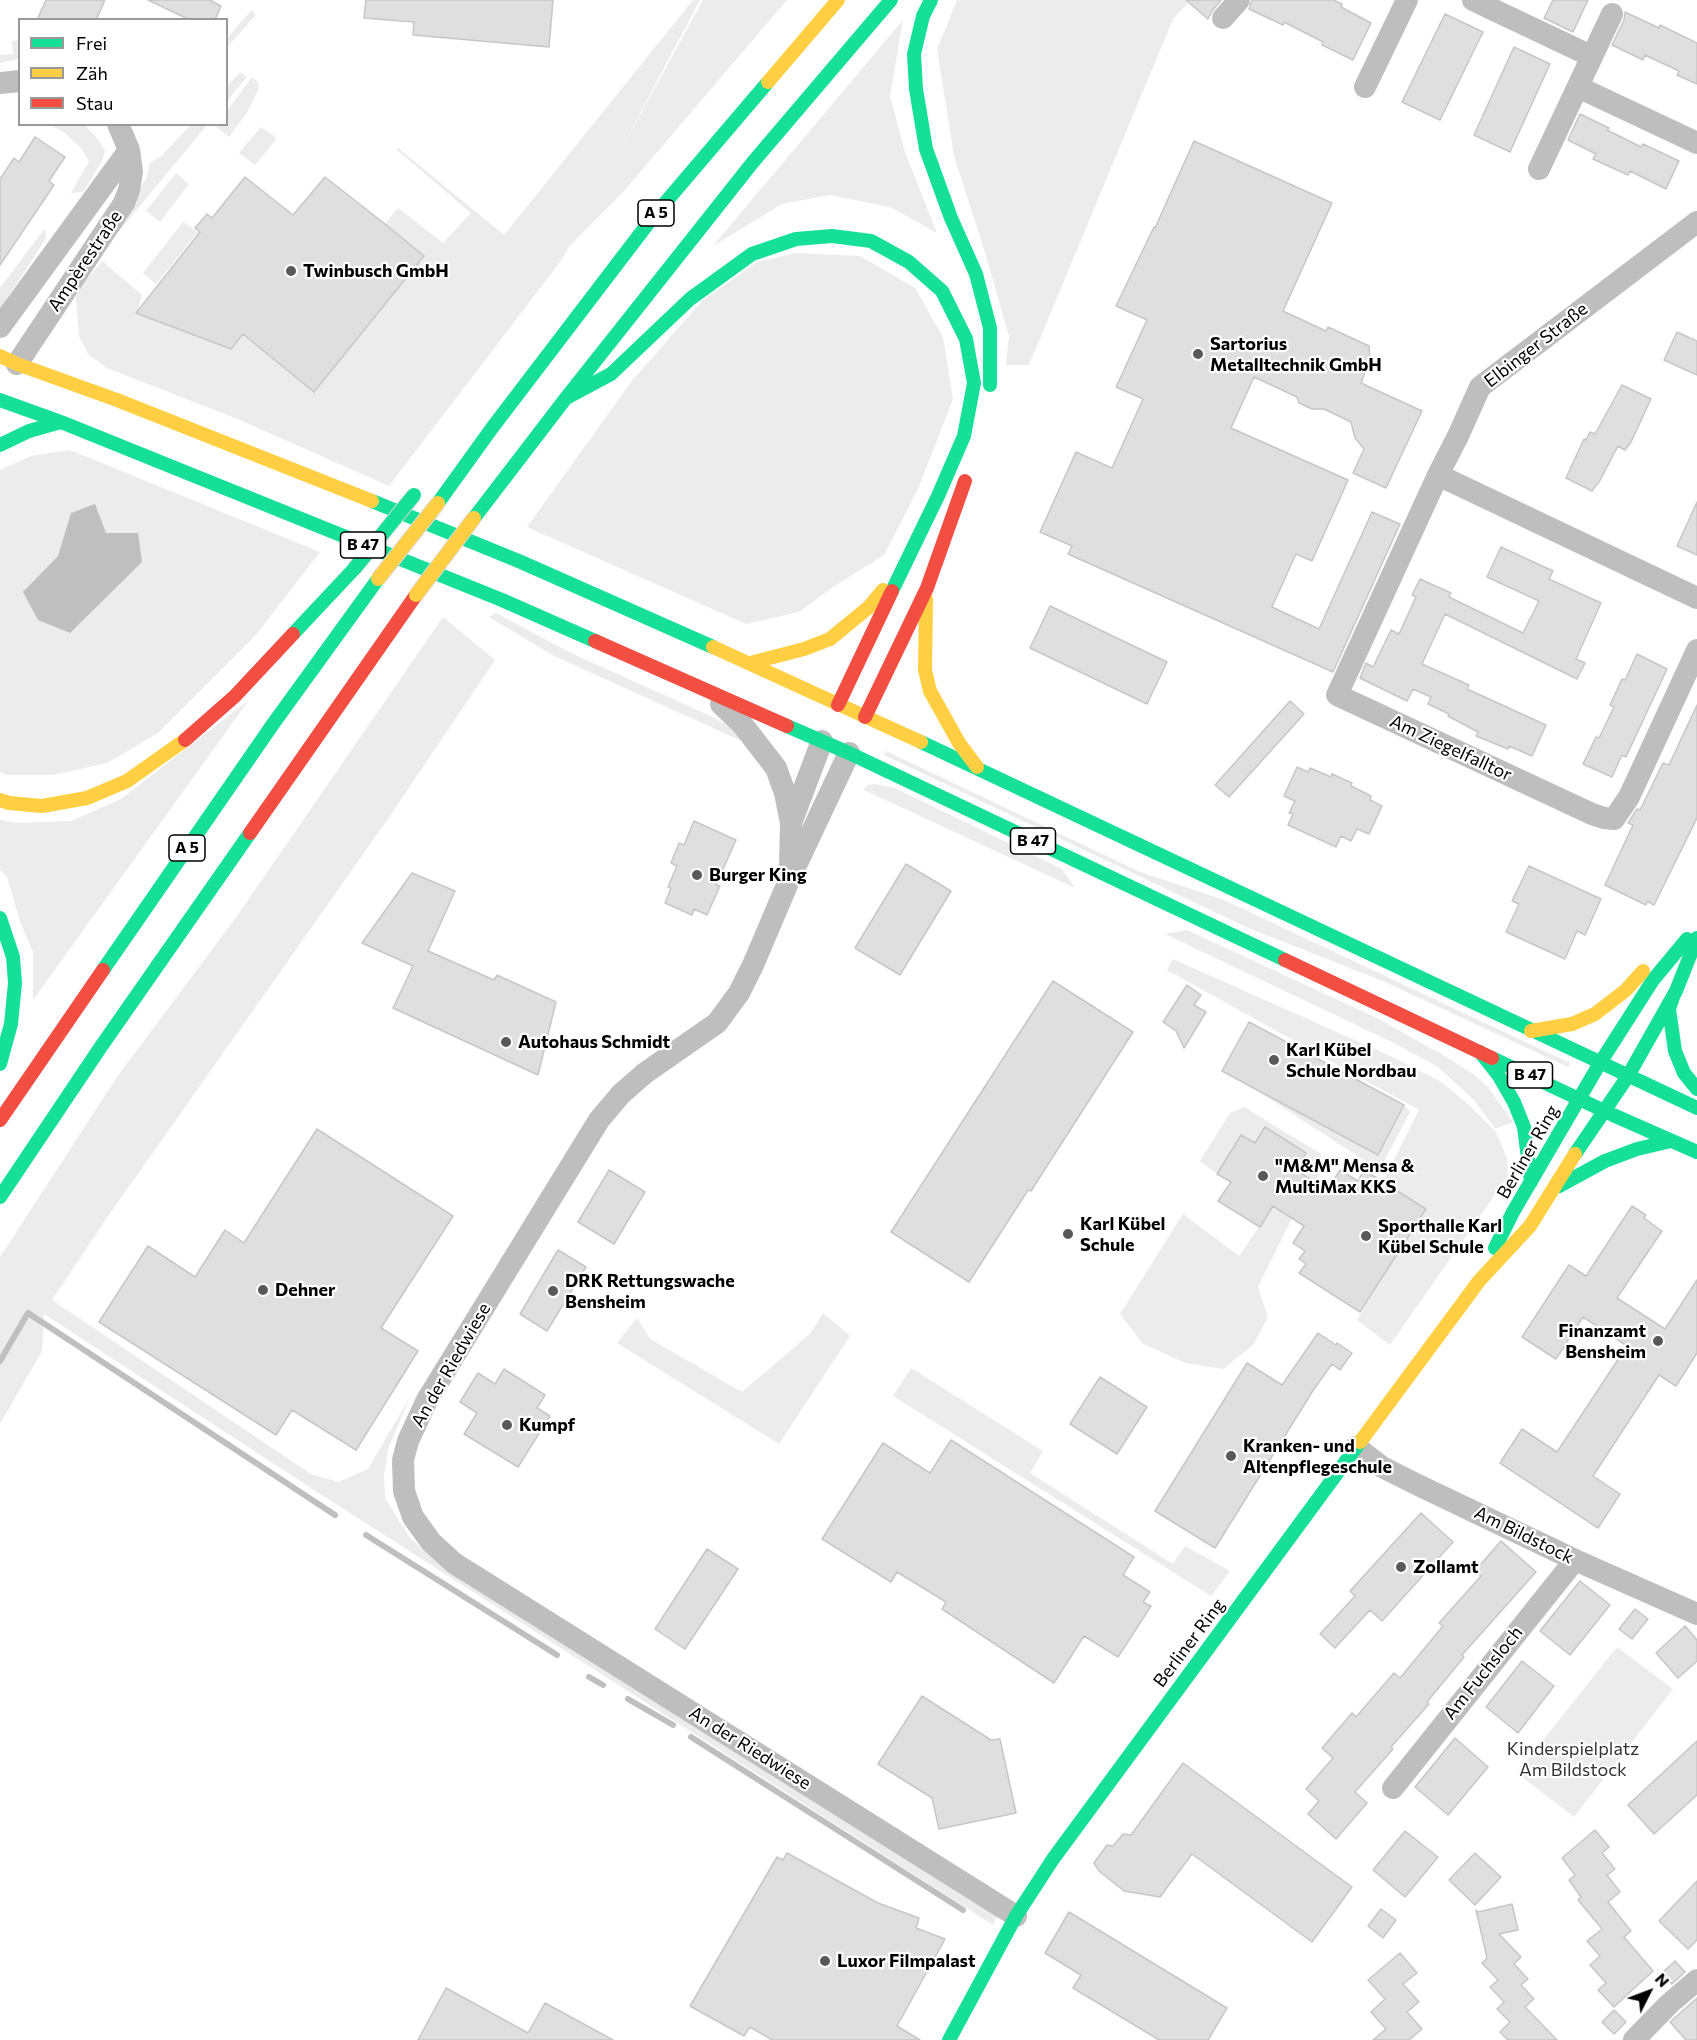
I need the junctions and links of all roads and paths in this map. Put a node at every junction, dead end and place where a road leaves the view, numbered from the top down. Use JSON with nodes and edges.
{"nodes":[{"id":1,"x":838,"y":0,"type":"edge"},
{"id":2,"x":891,"y":0,"type":"edge"},
{"id":3,"x":930,"y":0,"type":"edge"},
{"id":4,"x":1239,"y":0,"type":"edge"},
{"id":5,"x":1473,"y":0,"type":"edge"},
{"id":6,"x":1402,"y":2,"type":"edge"},
{"id":7,"x":1612,"y":14,"type":"dead end"},
{"id":8,"x":1223,"y":18,"type":"dead end"},
{"id":9,"x":1592,"y":56,"type":"junction"},
{"id":10,"x":18,"y":81,"type":"edge"},
{"id":11,"x":0,"y":83,"type":"edge"},
{"id":12,"x":1365,"y":87,"type":"dead end"},
{"id":13,"x":1578,"y":87,"type":"junction"},
{"id":14,"x":119,"y":126,"type":"edge"},
{"id":15,"x":1697,"y":143,"type":"edge"},
{"id":16,"x":129,"y":150,"type":"junction"},
{"id":17,"x":1539,"y":169,"type":"dead end"},
{"id":18,"x":1697,"y":222,"type":"edge"},
{"id":19,"x":0,"y":327,"type":"edge"},
{"id":20,"x":7,"y":374,"type":"edge"},
{"id":21,"x":566,"y":398,"type":"junction"},
{"id":22,"x":0,"y":400,"type":"edge"},
{"id":23,"x":987,"y":401,"type":"dead end"},
{"id":24,"x":61,"y":422,"type":"junction"},
{"id":25,"x":492,"y":428,"type":"junction"},
{"id":26,"x":0,"y":445,"type":"edge"},
{"id":27,"x":459,"y":448,"type":"dead end"},
{"id":28,"x":971,"y":464,"type":"dead end"},
{"id":29,"x":1438,"y":475,"type":"junction"},
{"id":30,"x":418,"y":490,"type":"dead end"},
{"id":31,"x":902,"y":569,"type":"junction"},
{"id":32,"x":927,"y":588,"type":"junction"},
{"id":33,"x":1697,"y":598,"type":"edge"},
{"id":34,"x":1697,"y":650,"type":"edge"},
{"id":35,"x":750,"y":663,"type":"junction"},
{"id":36,"x":704,"y":689,"type":"junction"},
{"id":37,"x":836,"y":710,"type":"junction"},
{"id":38,"x":863,"y":722,"type":"junction"},
{"id":39,"x":824,"y":736,"type":"junction"},
{"id":40,"x":851,"y":748,"type":"junction"},
{"id":41,"x":977,"y":767,"type":"junction"},
{"id":42,"x":0,"y":800,"type":"edge"},
{"id":43,"x":791,"y":823,"type":"junction"},
{"id":44,"x":790,"y":878,"type":"junction"},
{"id":45,"x":0,"y":918,"type":"edge"},
{"id":46,"x":1697,"y":926,"type":"edge"},
{"id":47,"x":1697,"y":938,"type":"edge"},
{"id":48,"x":1676,"y":991,"type":"junction"},
{"id":49,"x":1531,"y":1031,"type":"junction"},
{"id":50,"x":1480,"y":1052,"type":"junction"},
{"id":51,"x":1600,"y":1063,"type":"junction"},
{"id":52,"x":0,"y":1064,"type":"edge"},
{"id":53,"x":1628,"y":1076,"type":"junction"},
{"id":54,"x":1697,"y":1089,"type":"edge"},
{"id":55,"x":1580,"y":1099,"type":"junction"},
{"id":56,"x":1697,"y":1108,"type":"edge"},
{"id":57,"x":1603,"y":1111,"type":"junction"},
{"id":58,"x":0,"y":1120,"type":"edge"},
{"id":59,"x":1671,"y":1141,"type":"junction"},
{"id":60,"x":1697,"y":1152,"type":"edge"},
{"id":61,"x":1532,"y":1182,"type":"junction"},
{"id":62,"x":1556,"y":1188,"type":"junction"},
{"id":63,"x":0,"y":1197,"type":"edge"},
{"id":64,"x":1479,"y":1281,"type":"junction"},
{"id":65,"x":1356,"y":1447,"type":"junction"},
{"id":66,"x":1575,"y":1560,"type":"junction"},
{"id":67,"x":1697,"y":1614,"type":"edge"},
{"id":68,"x":1393,"y":1788,"type":"dead end"},
{"id":69,"x":1016,"y":1917,"type":"junction"},
{"id":70,"x":1697,"y":1980,"type":"edge"},
{"id":71,"x":949,"y":2040,"type":"edge"},
{"id":72,"x":1634,"y":2040,"type":"edge"}],
"edges":[{"from":1,"to":25,"type":"main road","number":"A 5"},
{"from":2,"to":21,"type":"main road","number":"A 5"},
{"from":3,"to":23,"type":"main road"},
{"from":4,"to":8,"type":"street"},
{"from":5,"to":9,"type":"street"},
{"from":6,"to":12,"type":"street"},
{"from":7,"to":9,"type":"street"},
{"from":9,"to":13,"type":"street"},
{"from":10,"to":11,"type":"street"},
{"from":13,"to":15,"type":"street"},
{"from":13,"to":17,"type":"street"},
{"from":14,"to":16,"type":"street","name":"Ampèrestraße"},
{"from":16,"to":19,"type":"street","name":"Ampèrestraße"},
{"from":16,"to":20,"type":"street","name":"Ampèrestraße"},
{"from":18,"to":29,"type":"street","name":"Elbinger Straße"},
{"from":20,"to":35,"type":"main road","number":"B 47"},
{"from":21,"to":31,"type":"main road"},
{"from":21,"to":63,"type":"main road","number":"A 5","bridge":true},
{"from":22,"to":24,"type":"main road","number":"B 47"},
{"from":24,"to":26,"type":"main road"},
{"from":24,"to":36,"type":"main road","number":"B 47"},
{"from":25,"to":27,"type":"main road"},
{"from":25,"to":58,"type":"main road","number":"A 5","bridge":true},
{"from":28,"to":32,"type":"main road"},
{"from":29,"to":33,"type":"street"},
{"from":29,"to":34,"type":"street","name":"Am Ziegelfalltor"},
{"from":30,"to":42,"type":"main road","bridge":true},
{"from":31,"to":35,"type":"main road"},
{"from":31,"to":37,"type":"main road"},
{"from":32,"to":38,"type":"main road"},
{"from":32,"to":41,"type":"main road"},
{"from":35,"to":37,"type":"main road","number":"B 47"},
{"from":36,"to":39,"type":"main road","number":"B 47"},
{"from":36,"to":43,"type":"street","name":"An der Riedwiese"},
{"from":37,"to":38,"type":"main road","number":"B 47"},
{"from":38,"to":41,"type":"main road","number":"B 47"},
{"from":39,"to":40,"type":"main road","number":"B 47"},
{"from":39,"to":43,"type":"street","name":"An der Riedwiese"},
{"from":40,"to":44,"type":"street","name":"An der Riedwiese"},
{"from":40,"to":50,"type":"main road","number":"B 47"},
{"from":41,"to":49,"type":"main road","number":"B 47"},
{"from":43,"to":44,"type":"street","name":"An der Riedwiese"},
{"from":44,"to":69,"type":"street","name":"An der Riedwiese"},
{"from":45,"to":52,"type":"main road"},
{"from":46,"to":49,"type":"main road"},
{"from":46,"to":51,"type":"main road","name":"Berliner Ring"},
{"from":47,"to":48,"type":"main road","name":"Berliner Ring"},
{"from":48,"to":53,"type":"main road","name":"Berliner Ring"},
{"from":48,"to":54,"type":"main road"},
{"from":49,"to":51,"type":"main road","number":"B 47"},
{"from":50,"to":55,"type":"main road","number":"B 47"},
{"from":50,"to":61,"type":"main road"},
{"from":51,"to":53,"type":"main road","number":"B 47"},
{"from":51,"to":55,"type":"main road","name":"Berliner Ring"},
{"from":53,"to":56,"type":"main road","number":"B 47"},
{"from":53,"to":57,"type":"main road","name":"Berliner Ring"},
{"from":55,"to":57,"type":"main road","number":"B 47"},
{"from":55,"to":61,"type":"main road","name":"Berliner Ring"},
{"from":57,"to":59,"type":"main road","number":"B 47"},
{"from":57,"to":62,"type":"main road","name":"Berliner Ring"},
{"from":59,"to":60,"type":"main road","number":"B 47"},
{"from":59,"to":62,"type":"main road"},
{"from":61,"to":64,"type":"main road","name":"Berliner Ring"},
{"from":62,"to":64,"type":"main road","name":"Berliner Ring"},
{"from":64,"to":65,"type":"main road","name":"Berliner Ring"},
{"from":65,"to":66,"type":"street","name":"Am Bildstock"},
{"from":65,"to":69,"type":"main road","name":"Berliner Ring"},
{"from":66,"to":67,"type":"street","name":"Am Bildstock"},
{"from":66,"to":68,"type":"street","name":"Am Fuchsloch"},
{"from":69,"to":71,"type":"main road","name":"Berliner Ring"},
{"from":70,"to":72,"type":"street"}]}
